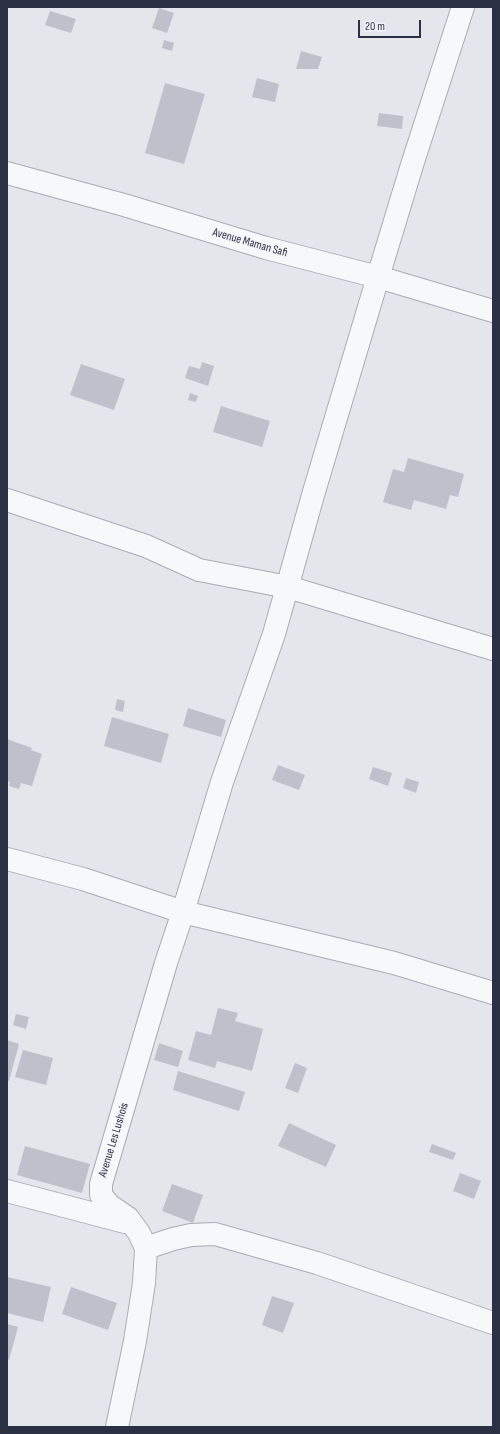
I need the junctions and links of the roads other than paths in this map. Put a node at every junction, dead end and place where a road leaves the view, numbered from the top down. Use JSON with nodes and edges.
{"nodes":[{"id":1,"x":462,"y":7,"type":"edge"},
{"id":2,"x":7,"y":173,"type":"edge"},
{"id":3,"x":378,"y":277,"type":"junction"},
{"id":4,"x":493,"y":311,"type":"edge"},
{"id":5,"x":7,"y":500,"type":"edge"},
{"id":6,"x":288,"y":587,"type":"junction"},
{"id":7,"x":493,"y":648,"type":"edge"},
{"id":8,"x":7,"y":859,"type":"edge"},
{"id":9,"x":183,"y":912,"type":"junction"},
{"id":10,"x":493,"y":994,"type":"edge"},
{"id":11,"x":7,"y":1191,"type":"edge"},
{"id":12,"x":132,"y":1224,"type":"junction"},
{"id":13,"x":146,"y":1248,"type":"junction"},
{"id":14,"x":493,"y":1323,"type":"edge"},
{"id":15,"x":117,"y":1427,"type":"edge"}],
"edges":[{"from":1,"to":3,"type":"street","name":"Avenue Les Lushois"},
{"from":2,"to":3,"type":"street","name":"Avenue Maman Safi"},
{"from":3,"to":4,"type":"street","name":"Avenue Maman Safi"},
{"from":3,"to":6,"type":"street","name":"Avenue Les Lushois"},
{"from":5,"to":6,"type":"street"},
{"from":6,"to":7,"type":"street"},
{"from":6,"to":9,"type":"street","name":"Avenue Les Lushois"},
{"from":8,"to":9,"type":"street"},
{"from":9,"to":10,"type":"street"},
{"from":9,"to":12,"type":"street","name":"Avenue Les Lushois"},
{"from":11,"to":12,"type":"street"},
{"from":12,"to":13,"type":"street","name":"Avenue Les Lushois"},
{"from":13,"to":14,"type":"street"},
{"from":13,"to":15,"type":"street"}]}
